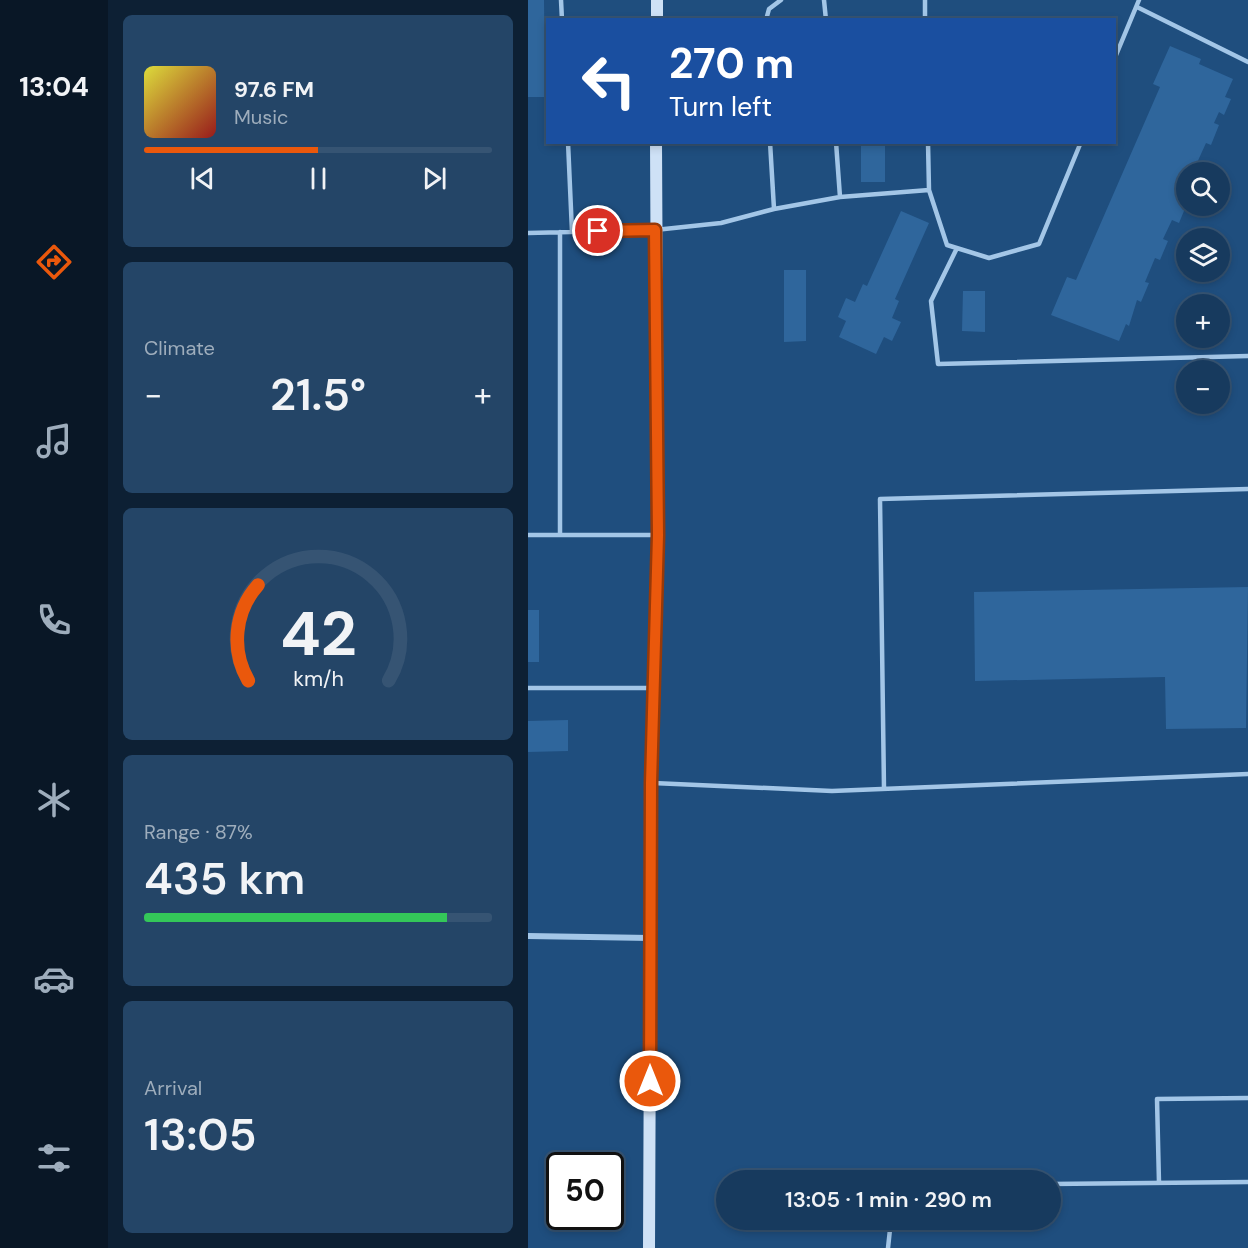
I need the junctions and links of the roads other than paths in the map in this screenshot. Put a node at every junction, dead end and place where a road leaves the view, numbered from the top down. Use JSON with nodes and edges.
{"nodes":[{"id":1,"x":561,"y":0,"type":"edge"},
{"id":2,"x":657,"y":0,"type":"edge"},
{"id":3,"x":781,"y":0,"type":"edge"},
{"id":4,"x":824,"y":0,"type":"edge"},
{"id":5,"x":925,"y":0,"type":"edge"},
{"id":6,"x":1139,"y":0,"type":"edge"},
{"id":7,"x":1137,"y":6,"type":"junction"},
{"id":8,"x":562,"y":18,"type":"edge"},
{"id":9,"x":657,"y":18,"type":"edge"},
{"id":10,"x":767,"y":18,"type":"edge"},
{"id":11,"x":826,"y":18,"type":"edge"},
{"id":12,"x":925,"y":18,"type":"edge"},
{"id":13,"x":1116,"y":55,"type":"edge"},
{"id":14,"x":1248,"y":62,"type":"edge"},
{"id":15,"x":568,"y":144,"type":"edge"},
{"id":16,"x":656,"y":144,"type":"edge"},
{"id":17,"x":770,"y":144,"type":"edge"},
{"id":18,"x":836,"y":144,"type":"edge"},
{"id":19,"x":928,"y":144,"type":"edge"},
{"id":20,"x":1080,"y":144,"type":"edge"},
{"id":21,"x":929,"y":190,"type":"junction"},
{"id":22,"x":840,"y":197,"type":"junction"},
{"id":23,"x":774,"y":209,"type":"junction"},
{"id":24,"x":655,"y":230,"type":"junction"},
{"id":25,"x":560,"y":232,"type":"junction"},
{"id":26,"x":572,"y":232,"type":"junction"},
{"id":27,"x":528,"y":233,"type":"edge"},
{"id":28,"x":957,"y":248,"type":"junction"},
{"id":29,"x":1248,"y":357,"type":"edge"},
{"id":30,"x":1248,"y":489,"type":"edge"},
{"id":31,"x":528,"y":535,"type":"edge"},
{"id":32,"x":560,"y":535,"type":"junction"},
{"id":33,"x":658,"y":535,"type":"junction"},
{"id":34,"x":528,"y":688,"type":"edge"},
{"id":35,"x":655,"y":688,"type":"junction"},
{"id":36,"x":1248,"y":774,"type":"edge"},
{"id":37,"x":651,"y":783,"type":"junction"},
{"id":38,"x":884,"y":789,"type":"junction"},
{"id":39,"x":528,"y":936,"type":"edge"},
{"id":40,"x":650,"y":939,"type":"junction"},
{"id":41,"x":1248,"y":1098,"type":"edge"},
{"id":42,"x":1248,"y":1182,"type":"edge"},
{"id":43,"x":1160,"y":1183,"type":"junction"},
{"id":44,"x":1061,"y":1184,"type":"edge"},
{"id":45,"x":890,"y":1230,"type":"edge"},
{"id":46,"x":649,"y":1248,"type":"edge"},
{"id":47,"x":888,"y":1248,"type":"edge"}],
"edges":[{"from":1,"to":8,"type":"lane"},
{"from":2,"to":9,"type":"main road"},
{"from":3,"to":10,"type":"lane"},
{"from":4,"to":11,"type":"lane"},
{"from":5,"to":12,"type":"lane"},
{"from":6,"to":7,"type":"lane"},
{"from":7,"to":13,"type":"lane"},
{"from":7,"to":14,"type":"lane"},
{"from":15,"to":26,"type":"lane"},
{"from":16,"to":24,"type":"main road"},
{"from":17,"to":23,"type":"lane"},
{"from":18,"to":22,"type":"lane"},
{"from":19,"to":21,"type":"lane"},
{"from":20,"to":28,"type":"lane"},
{"from":21,"to":22,"type":"lane"},
{"from":21,"to":28,"type":"lane"},
{"from":22,"to":23,"type":"lane"},
{"from":23,"to":24,"type":"lane"},
{"from":24,"to":26,"type":"lane"},
{"from":24,"to":33,"type":"main road"},
{"from":25,"to":26,"type":"lane"},
{"from":25,"to":27,"type":"lane"},
{"from":25,"to":32,"type":"lane"},
{"from":28,"to":29,"type":"lane"},
{"from":30,"to":38,"type":"lane"},
{"from":31,"to":32,"type":"lane"},
{"from":32,"to":33,"type":"lane"},
{"from":33,"to":35,"type":"main road"},
{"from":34,"to":35,"type":"lane"},
{"from":35,"to":37,"type":"main road"},
{"from":36,"to":38,"type":"lane"},
{"from":37,"to":38,"type":"lane"},
{"from":37,"to":40,"type":"main road"},
{"from":39,"to":40,"type":"street"},
{"from":40,"to":46,"type":"main road"},
{"from":41,"to":43,"type":"lane"},
{"from":42,"to":43,"type":"lane"},
{"from":43,"to":44,"type":"lane"},
{"from":45,"to":47,"type":"lane"}]}
